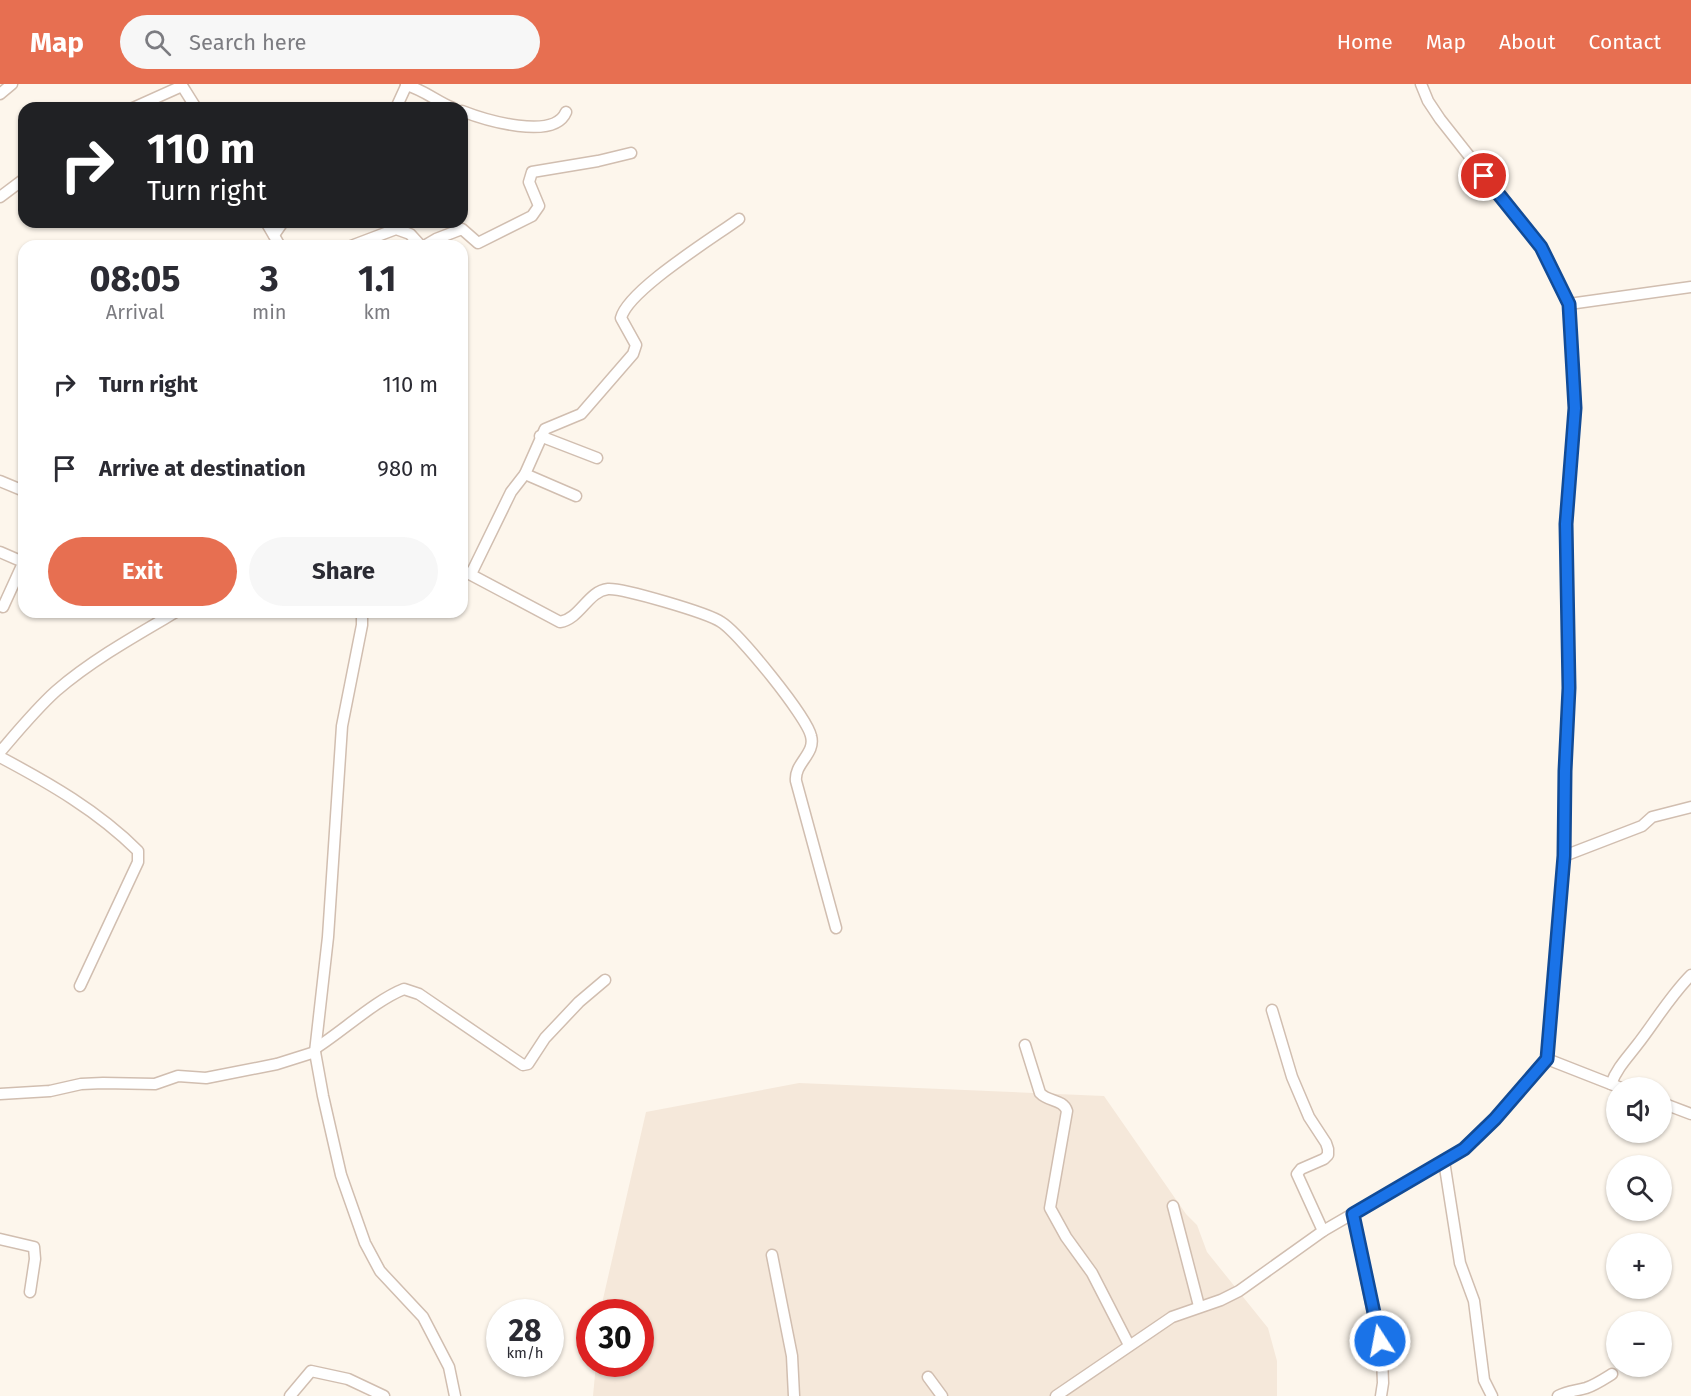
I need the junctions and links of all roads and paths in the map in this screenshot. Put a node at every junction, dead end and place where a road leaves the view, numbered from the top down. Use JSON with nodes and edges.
{"nodes":[{"id":1,"x":12,"y":84,"type":"edge"},
{"id":2,"x":406,"y":84,"type":"edge"},
{"id":3,"x":1421,"y":84,"type":"edge"},
{"id":4,"x":181,"y":85,"type":"edge"},
{"id":5,"x":0,"y":94,"type":"edge"},
{"id":6,"x":146,"y":102,"type":"edge"},
{"id":7,"x":192,"y":102,"type":"edge"},
{"id":8,"x":398,"y":102,"type":"edge"},
{"id":9,"x":438,"y":102,"type":"edge"},
{"id":10,"x":566,"y":112,"type":"dead end"},
{"id":11,"x":468,"y":113,"type":"edge"},
{"id":12,"x":631,"y":153,"type":"dead end"},
{"id":13,"x":18,"y":183,"type":"edge"},
{"id":14,"x":0,"y":196,"type":"edge"},
{"id":15,"x":739,"y":219,"type":"dead end"},
{"id":16,"x":270,"y":228,"type":"edge"},
{"id":17,"x":279,"y":228,"type":"edge"},
{"id":18,"x":274,"y":235,"type":"junction"},
{"id":19,"x":276,"y":240,"type":"edge"},
{"id":20,"x":367,"y":240,"type":"edge"},
{"id":21,"x":416,"y":240,"type":"edge"},
{"id":22,"x":434,"y":240,"type":"edge"},
{"id":23,"x":1691,"y":287,"type":"edge"},
{"id":24,"x":1569,"y":304,"type":"junction"},
{"id":25,"x":540,"y":436,"type":"junction"},
{"id":26,"x":597,"y":458,"type":"dead end"},
{"id":27,"x":525,"y":474,"type":"junction"},
{"id":28,"x":0,"y":482,"type":"edge"},
{"id":29,"x":18,"y":489,"type":"edge"},
{"id":30,"x":576,"y":495,"type":"dead end"},
{"id":31,"x":0,"y":552,"type":"edge"},
{"id":32,"x":18,"y":560,"type":"edge"},
{"id":33,"x":468,"y":568,"type":"edge"},
{"id":34,"x":468,"y":573,"type":"edge"},
{"id":35,"x":18,"y":575,"type":"edge"},
{"id":36,"x":3,"y":607,"type":"dead end"},
{"id":37,"x":166,"y":618,"type":"edge"},
{"id":38,"x":361,"y":618,"type":"edge"},
{"id":39,"x":0,"y":752,"type":"edge"},
{"id":40,"x":0,"y":757,"type":"edge"},
{"id":41,"x":1691,"y":807,"type":"edge"},
{"id":42,"x":1564,"y":856,"type":"junction"},
{"id":43,"x":836,"y":928,"type":"dead end"},
{"id":44,"x":1691,"y":975,"type":"edge"},
{"id":45,"x":605,"y":980,"type":"dead end"},
{"id":46,"x":80,"y":986,"type":"dead end"},
{"id":47,"x":1272,"y":1010,"type":"dead end"},
{"id":48,"x":1025,"y":1045,"type":"dead end"},
{"id":49,"x":316,"y":1050,"type":"junction"},
{"id":50,"x":1547,"y":1059,"type":"junction"},
{"id":51,"x":1616,"y":1077,"type":"edge"},
{"id":52,"x":1606,"y":1082,"type":"edge"},
{"id":53,"x":0,"y":1094,"type":"edge"},
{"id":54,"x":1672,"y":1107,"type":"edge"},
{"id":55,"x":1691,"y":1114,"type":"edge"},
{"id":56,"x":1444,"y":1161,"type":"junction"},
{"id":57,"x":1173,"y":1206,"type":"dead end"},
{"id":58,"x":1353,"y":1214,"type":"junction"},
{"id":59,"x":1323,"y":1231,"type":"junction"},
{"id":60,"x":0,"y":1239,"type":"edge"},
{"id":61,"x":772,"y":1255,"type":"dead end"},
{"id":62,"x":30,"y":1292,"type":"dead end"},
{"id":63,"x":1199,"y":1306,"type":"junction"},
{"id":64,"x":1129,"y":1345,"type":"junction"},
{"id":65,"x":928,"y":1377,"type":"dead end"},
{"id":66,"x":1607,"y":1377,"type":"edge"},
{"id":67,"x":290,"y":1396,"type":"edge"},
{"id":68,"x":384,"y":1396,"type":"edge"},
{"id":69,"x":455,"y":1396,"type":"edge"},
{"id":70,"x":794,"y":1396,"type":"edge"},
{"id":71,"x":942,"y":1396,"type":"edge"},
{"id":72,"x":1056,"y":1396,"type":"edge"},
{"id":73,"x":1381,"y":1396,"type":"edge"},
{"id":74,"x":1492,"y":1396,"type":"edge"},
{"id":75,"x":1558,"y":1396,"type":"edge"}],
"edges":[{"from":1,"to":5,"type":"street"},
{"from":2,"to":8,"type":"street"},
{"from":2,"to":9,"type":"street"},
{"from":3,"to":24,"type":"street"},
{"from":4,"to":6,"type":"street"},
{"from":4,"to":7,"type":"street"},
{"from":10,"to":11,"type":"street"},
{"from":12,"to":22,"type":"street"},
{"from":13,"to":14,"type":"street"},
{"from":15,"to":25,"type":"street"},
{"from":16,"to":18,"type":"street"},
{"from":17,"to":18,"type":"street"},
{"from":18,"to":19,"type":"street"},
{"from":20,"to":21,"type":"street"},
{"from":23,"to":24,"type":"street"},
{"from":24,"to":42,"type":"street"},
{"from":25,"to":26,"type":"street"},
{"from":25,"to":27,"type":"street"},
{"from":27,"to":30,"type":"street"},
{"from":27,"to":33,"type":"street"},
{"from":28,"to":29,"type":"street"},
{"from":31,"to":32,"type":"street"},
{"from":34,"to":43,"type":"street"},
{"from":35,"to":36,"type":"street"},
{"from":37,"to":39,"type":"street"},
{"from":38,"to":49,"type":"street"},
{"from":40,"to":46,"type":"street"},
{"from":41,"to":42,"type":"street"},
{"from":42,"to":50,"type":"street"},
{"from":44,"to":51,"type":"street"},
{"from":45,"to":49,"type":"street"},
{"from":47,"to":59,"type":"street"},
{"from":48,"to":64,"type":"street"},
{"from":49,"to":53,"type":"street"},
{"from":49,"to":69,"type":"street"},
{"from":50,"to":52,"type":"street"},
{"from":50,"to":56,"type":"street"},
{"from":54,"to":55,"type":"street"},
{"from":56,"to":58,"type":"street"},
{"from":56,"to":74,"type":"street"},
{"from":57,"to":63,"type":"street"},
{"from":58,"to":59,"type":"street"},
{"from":58,"to":73,"type":"street"},
{"from":59,"to":63,"type":"street"},
{"from":60,"to":62,"type":"street"},
{"from":61,"to":70,"type":"street"},
{"from":63,"to":64,"type":"street"},
{"from":64,"to":72,"type":"street"},
{"from":65,"to":71,"type":"street"},
{"from":66,"to":75,"type":"street"},
{"from":67,"to":68,"type":"street"}]}
